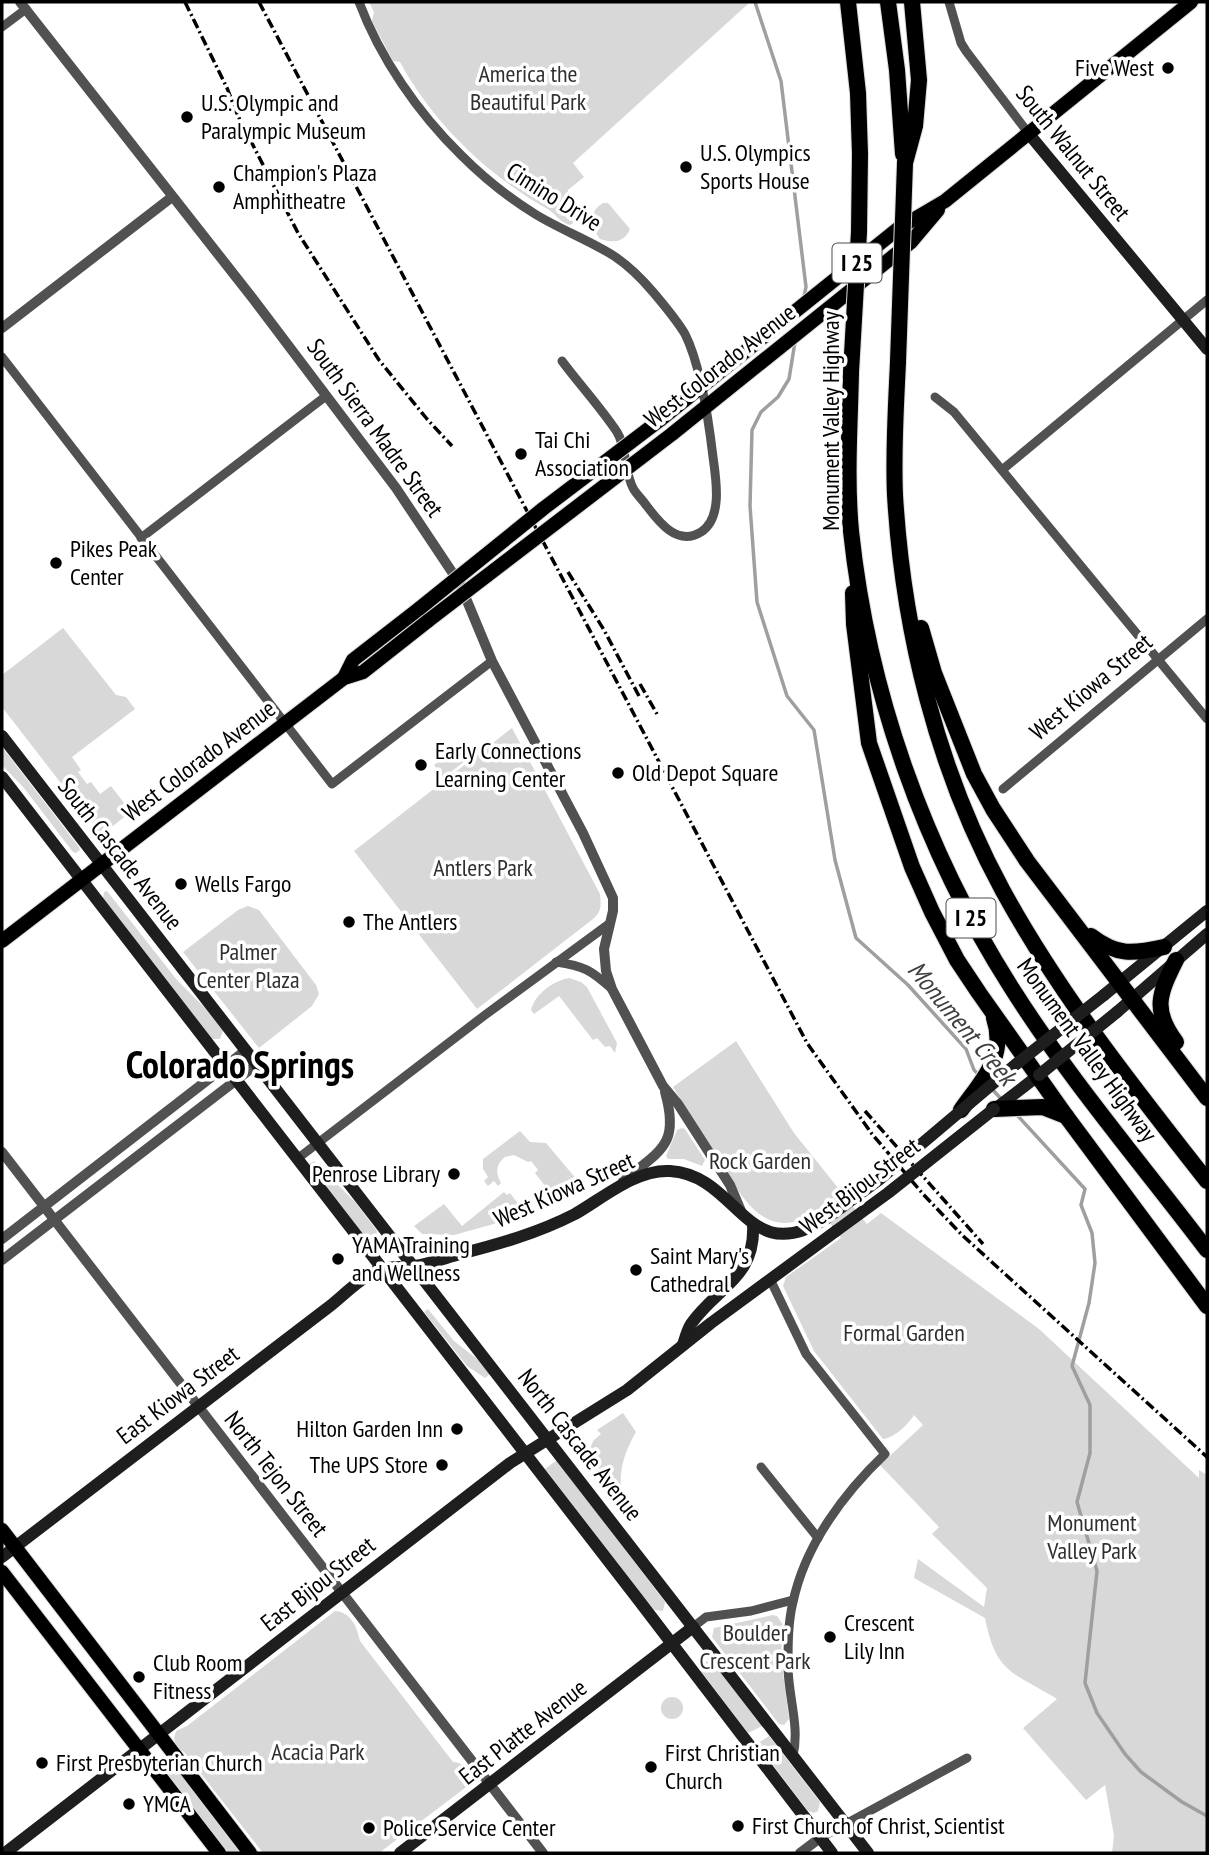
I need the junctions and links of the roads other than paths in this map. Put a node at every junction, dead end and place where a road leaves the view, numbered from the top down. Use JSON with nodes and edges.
{"nodes":[{"id":1,"x":359,"y":2,"type":"edge"},
{"id":2,"x":838,"y":2,"type":"edge"},
{"id":3,"x":848,"y":2,"type":"edge"},
{"id":4,"x":888,"y":2,"type":"edge"},
{"id":5,"x":912,"y":2,"type":"edge"},
{"id":6,"x":949,"y":2,"type":"edge"},
{"id":7,"x":1191,"y":2,"type":"edge"},
{"id":8,"x":23,"y":5,"type":"edge"},
{"id":9,"x":2,"y":27,"type":"edge"},
{"id":10,"x":855,"y":62,"type":"junction"},
{"id":11,"x":1029,"y":134,"type":"junction"},
{"id":12,"x":905,"y":163,"type":"junction"},
{"id":13,"x":172,"y":197,"type":"junction"},
{"id":14,"x":945,"y":201,"type":"junction"},
{"id":15,"x":1207,"y":300,"type":"edge"},
{"id":16,"x":1183,"y":320,"type":"junction"},
{"id":17,"x":2,"y":328,"type":"edge"},
{"id":18,"x":1207,"y":349,"type":"edge"},
{"id":19,"x":2,"y":357,"type":"edge"},
{"id":20,"x":562,"y":361,"type":"dead end"},
{"id":21,"x":701,"y":388,"type":"junction"},
{"id":22,"x":326,"y":396,"type":"junction"},
{"id":23,"x":935,"y":397,"type":"dead end"},
{"id":24,"x":704,"y":409,"type":"junction"},
{"id":25,"x":1002,"y":470,"type":"junction"},
{"id":26,"x":851,"y":531,"type":"junction"},
{"id":27,"x":898,"y":534,"type":"junction"},
{"id":28,"x":141,"y":538,"type":"junction"},
{"id":29,"x":425,"y":614,"type":"junction"},
{"id":30,"x":1207,"y":618,"type":"edge"},
{"id":31,"x":1158,"y":659,"type":"junction"},
{"id":32,"x":492,"y":661,"type":"junction"},
{"id":33,"x":1207,"y":719,"type":"edge"},
{"id":34,"x":285,"y":724,"type":"junction"},
{"id":35,"x":2,"y":736,"type":"edge"},
{"id":36,"x":2,"y":777,"type":"edge"},
{"id":37,"x":1003,"y":789,"type":"dead end"},
{"id":38,"x":101,"y":864,"type":"junction"},
{"id":39,"x":81,"y":880,"type":"junction"},
{"id":40,"x":1207,"y":911,"type":"edge"},
{"id":41,"x":1076,"y":922,"type":"junction"},
{"id":42,"x":609,"y":924,"type":"junction"},
{"id":43,"x":1207,"y":934,"type":"edge"},
{"id":44,"x":2,"y":941,"type":"edge"},
{"id":45,"x":1164,"y":947,"type":"junction"},
{"id":46,"x":1176,"y":960,"type":"junction"},
{"id":47,"x":556,"y":962,"type":"junction"},
{"id":48,"x":1119,"y":982,"type":"junction"},
{"id":49,"x":612,"y":989,"type":"junction"},
{"id":50,"x":1131,"y":1000,"type":"junction"},
{"id":51,"x":993,"y":1012,"type":"junction"},
{"id":52,"x":245,"y":1051,"type":"junction"},
{"id":53,"x":1026,"y":1056,"type":"junction"},
{"id":54,"x":256,"y":1065,"type":"junction"},
{"id":55,"x":225,"y":1067,"type":"junction"},
{"id":56,"x":1039,"y":1075,"type":"junction"},
{"id":57,"x":236,"y":1081,"type":"junction"},
{"id":58,"x":1207,"y":1083,"type":"edge"},
{"id":59,"x":663,"y":1086,"type":"junction"},
{"id":60,"x":1207,"y":1098,"type":"edge"},
{"id":61,"x":171,"y":1109,"type":"junction"},
{"id":62,"x":994,"y":1109,"type":"junction"},
{"id":63,"x":960,"y":1111,"type":"junction"},
{"id":64,"x":1066,"y":1116,"type":"junction"},
{"id":65,"x":182,"y":1122,"type":"junction"},
{"id":66,"x":317,"y":1144,"type":"junction"},
{"id":67,"x":2,"y":1152,"type":"edge"},
{"id":68,"x":297,"y":1160,"type":"junction"},
{"id":69,"x":1207,"y":1181,"type":"edge"},
{"id":70,"x":608,"y":1194,"type":"junction"},
{"id":71,"x":44,"y":1206,"type":"junction"},
{"id":72,"x":742,"y":1214,"type":"junction"},
{"id":73,"x":827,"y":1218,"type":"joint"},
{"id":74,"x":54,"y":1220,"type":"junction"},
{"id":75,"x":753,"y":1224,"type":"junction"},
{"id":76,"x":2,"y":1238,"type":"edge"},
{"id":77,"x":1207,"y":1250,"type":"edge"},
{"id":78,"x":2,"y":1260,"type":"edge"},
{"id":79,"x":414,"y":1266,"type":"junction"},
{"id":80,"x":382,"y":1269,"type":"junction"},
{"id":81,"x":770,"y":1279,"type":"junction"},
{"id":82,"x":1207,"y":1306,"type":"edge"},
{"id":83,"x":683,"y":1345,"type":"junction"},
{"id":84,"x":198,"y":1406,"type":"junction"},
{"id":85,"x":548,"y":1438,"type":"junction"},
{"id":86,"x":524,"y":1452,"type":"junction"},
{"id":87,"x":761,"y":1467,"type":"dead end"},
{"id":88,"x":2,"y":1530,"type":"edge"},
{"id":89,"x":818,"y":1538,"type":"junction"},
{"id":90,"x":15,"y":1547,"type":"junction"},
{"id":91,"x":2,"y":1557,"type":"edge"},
{"id":92,"x":2,"y":1572,"type":"edge"},
{"id":93,"x":342,"y":1593,"type":"junction"},
{"id":94,"x":793,"y":1600,"type":"junction"},
{"id":95,"x":693,"y":1627,"type":"junction"},
{"id":96,"x":671,"y":1644,"type":"junction"},
{"id":97,"x":159,"y":1734,"type":"junction"},
{"id":98,"x":139,"y":1749,"type":"junction"},
{"id":99,"x":793,"y":1756,"type":"junction"},
{"id":100,"x":967,"y":1758,"type":"dead end"},
{"id":101,"x":489,"y":1784,"type":"junction"},
{"id":102,"x":845,"y":1824,"type":"junction"},
{"id":103,"x":820,"y":1838,"type":"junction"},
{"id":104,"x":5,"y":1853,"type":"edge"},
{"id":105,"x":219,"y":1853,"type":"edge"},
{"id":106,"x":250,"y":1853,"type":"edge"},
{"id":107,"x":400,"y":1853,"type":"edge"},
{"id":108,"x":543,"y":1853,"type":"edge"},
{"id":109,"x":800,"y":1853,"type":"edge"},
{"id":110,"x":832,"y":1853,"type":"edge"},
{"id":111,"x":868,"y":1853,"type":"edge"}],
"edges":[{"from":1,"to":21,"type":"street","name":"Cimino Drive"},
{"from":2,"to":10,"type":"highway"},
{"from":3,"to":10,"type":"highway","name":"Monument Valley Highway","number":"I 25"},
{"from":4,"to":12,"type":"highway","name":"Monument Valley Highway","number":"I 25"},
{"from":5,"to":12,"type":"highway"},
{"from":6,"to":11,"type":"street","name":"South Walnut Street"},
{"from":7,"to":11,"type":"main road","name":"West Colorado Avenue"},
{"from":8,"to":9,"type":"street"},
{"from":8,"to":13,"type":"street","name":"South Sierra Madre Street"},
{"from":10,"to":26,"type":"highway","name":"Monument Valley Highway","number":"I 25","bridge":true},
{"from":11,"to":14,"type":"main road","name":"West Colorado Avenue"},
{"from":11,"to":16,"type":"main road","name":"South Walnut Street"},
{"from":12,"to":27,"type":"highway","name":"Monument Valley Highway","number":"I 25","bridge":true},
{"from":13,"to":17,"type":"street"},
{"from":13,"to":22,"type":"street","name":"South Sierra Madre Street"},
{"from":14,"to":21,"type":"main road","name":"West Colorado Avenue"},
{"from":14,"to":24,"type":"main road","name":"West Colorado Avenue"},
{"from":15,"to":16,"type":"street"},
{"from":16,"to":18,"type":"main road","name":"South Walnut Street"},
{"from":16,"to":25,"type":"street"},
{"from":19,"to":28,"type":"street"},
{"from":20,"to":24,"type":"street","name":"Cimino Drive"},
{"from":21,"to":24,"type":"street","name":"Cimino Drive"},
{"from":21,"to":29,"type":"main road","name":"West Colorado Avenue","bridge":true},
{"from":22,"to":28,"type":"street"},
{"from":22,"to":32,"type":"street","name":"South Sierra Madre Street"},
{"from":23,"to":25,"type":"street"},
{"from":24,"to":29,"type":"main road","name":"West Colorado Avenue","bridge":true},
{"from":25,"to":31,"type":"street"},
{"from":26,"to":51,"type":"highway"},
{"from":26,"to":77,"type":"highway","name":"Monument Valley Highway","number":"I 25"},
{"from":27,"to":41,"type":"highway"},
{"from":27,"to":69,"type":"highway","name":"Monument Valley Highway","number":"I 25"},
{"from":28,"to":34,"type":"street"},
{"from":29,"to":34,"type":"main road","name":"West Colorado Avenue"},
{"from":30,"to":31,"type":"street","name":"West Kiowa Street"},
{"from":31,"to":33,"type":"street"},
{"from":31,"to":37,"type":"street","name":"West Kiowa Street"},
{"from":32,"to":34,"type":"street"},
{"from":32,"to":42,"type":"street","name":"South Sierra Madre Street"},
{"from":34,"to":38,"type":"main road","name":"West Colorado Avenue"},
{"from":35,"to":38,"type":"main road","name":"South Cascade Avenue"},
{"from":36,"to":39,"type":"main road","name":"South Cascade Avenue"},
{"from":38,"to":39,"type":"main road","name":"West Colorado Avenue"},
{"from":38,"to":52,"type":"main road","name":"South Cascade Avenue"},
{"from":39,"to":44,"type":"main road","name":"West Colorado Avenue"},
{"from":39,"to":55,"type":"main road","name":"South Cascade Avenue"},
{"from":40,"to":45,"type":"main road","name":"West Bijou Street"},
{"from":41,"to":45,"type":"highway"},
{"from":41,"to":48,"type":"highway"},
{"from":42,"to":47,"type":"street"},
{"from":42,"to":49,"type":"street","name":"South Sierra Madre Street"},
{"from":43,"to":46,"type":"main road","name":"West Bijou Street"},
{"from":45,"to":48,"type":"main road","name":"West Bijou Street"},
{"from":46,"to":50,"type":"main road","name":"West Bijou Street"},
{"from":46,"to":58,"type":"highway"},
{"from":47,"to":49,"type":"street"},
{"from":47,"to":66,"type":"street"},
{"from":48,"to":50,"type":"highway"},
{"from":48,"to":53,"type":"main road","name":"West Bijou Street","bridge":true},
{"from":49,"to":59,"type":"street","name":"South Sierra Madre Street"},
{"from":50,"to":56,"type":"main road","name":"West Bijou Street","bridge":true},
{"from":50,"to":60,"type":"highway"},
{"from":51,"to":53,"type":"highway"},
{"from":51,"to":63,"type":"highway","bridge":true},
{"from":52,"to":54,"type":"main road","name":"South Cascade Avenue"},
{"from":52,"to":55,"type":"street"},
{"from":53,"to":56,"type":"highway"},
{"from":53,"to":63,"type":"main road","name":"West Bijou Street","bridge":true},
{"from":54,"to":57,"type":"street"},
{"from":54,"to":66,"type":"main road","name":"North Cascade Avenue"},
{"from":55,"to":57,"type":"main road","name":"South Cascade Avenue"},
{"from":55,"to":61,"type":"street"},
{"from":56,"to":62,"type":"main road","name":"West Bijou Street"},
{"from":56,"to":64,"type":"highway"},
{"from":57,"to":65,"type":"street"},
{"from":57,"to":68,"type":"main road","name":"North Cascade Avenue"},
{"from":59,"to":70,"type":"street"},
{"from":59,"to":72,"type":"street"},
{"from":61,"to":65,"type":"street"},
{"from":61,"to":71,"type":"street"},
{"from":62,"to":64,"type":"highway"},
{"from":62,"to":81,"type":"main road","name":"West Bijou Street","bridge":true},
{"from":63,"to":73,"type":"main road","name":"West Bijou Street","bridge":true},
{"from":64,"to":82,"type":"highway"},
{"from":65,"to":74,"type":"street"},
{"from":66,"to":68,"type":"street"},
{"from":66,"to":79,"type":"main road","name":"North Cascade Avenue"},
{"from":67,"to":71,"type":"street","name":"North Tejon Street"},
{"from":68,"to":80,"type":"main road","name":"North Cascade Avenue"},
{"from":70,"to":72,"type":"main road","name":"West Kiowa Street"},
{"from":70,"to":79,"type":"main road","name":"West Kiowa Street"},
{"from":71,"to":74,"type":"street","name":"North Tejon Street"},
{"from":71,"to":76,"type":"street"},
{"from":72,"to":75,"type":"main road","name":"West Kiowa Street"},
{"from":73,"to":75,"type":"main road","name":"West Kiowa Street"},
{"from":74,"to":78,"type":"street"},
{"from":74,"to":84,"type":"street","name":"North Tejon Street"},
{"from":75,"to":83,"type":"main road"},
{"from":79,"to":80,"type":"main road","name":"West Kiowa Street"},
{"from":79,"to":85,"type":"main road","name":"North Cascade Avenue"},
{"from":80,"to":84,"type":"main road","name":"East Kiowa Street"},
{"from":80,"to":86,"type":"main road","name":"North Cascade Avenue"},
{"from":81,"to":83,"type":"main road","name":"West Bijou Street"},
{"from":81,"to":89,"type":"street"},
{"from":83,"to":85,"type":"main road","name":"West Bijou Street"},
{"from":84,"to":90,"type":"main road","name":"East Kiowa Street"},
{"from":84,"to":93,"type":"street","name":"North Tejon Street"},
{"from":85,"to":86,"type":"main road","name":"West Bijou Street"},
{"from":85,"to":95,"type":"main road","name":"North Cascade Avenue"},
{"from":86,"to":93,"type":"main road","name":"East Bijou Street"},
{"from":86,"to":96,"type":"main road","name":"North Cascade Avenue"},
{"from":87,"to":89,"type":"street"},
{"from":88,"to":90,"type":"main road"},
{"from":89,"to":94,"type":"street"},
{"from":90,"to":91,"type":"main road","name":"East Kiowa Street"},
{"from":90,"to":97,"type":"main road"},
{"from":92,"to":98,"type":"main road"},
{"from":93,"to":97,"type":"main road","name":"East Bijou Street"},
{"from":93,"to":101,"type":"street","name":"North Tejon Street"},
{"from":94,"to":95,"type":"street"},
{"from":94,"to":99,"type":"street"},
{"from":95,"to":96,"type":"main road","name":"East Platte Avenue"},
{"from":95,"to":99,"type":"main road","name":"North Cascade Avenue"},
{"from":96,"to":101,"type":"main road","name":"East Platte Avenue"},
{"from":96,"to":103,"type":"main road","name":"North Cascade Avenue"},
{"from":97,"to":98,"type":"main road","name":"East Bijou Street"},
{"from":97,"to":106,"type":"main road"},
{"from":98,"to":104,"type":"main road","name":"East Bijou Street"},
{"from":98,"to":105,"type":"main road"},
{"from":99,"to":102,"type":"main road","name":"North Cascade Avenue"},
{"from":100,"to":102,"type":"street"},
{"from":101,"to":107,"type":"main road","name":"East Platte Avenue"},
{"from":101,"to":108,"type":"street","name":"North Tejon Street"},
{"from":102,"to":103,"type":"street"},
{"from":102,"to":111,"type":"main road","name":"North Cascade Avenue"},
{"from":103,"to":109,"type":"street"},
{"from":103,"to":110,"type":"main road","name":"North Cascade Avenue"}]}
